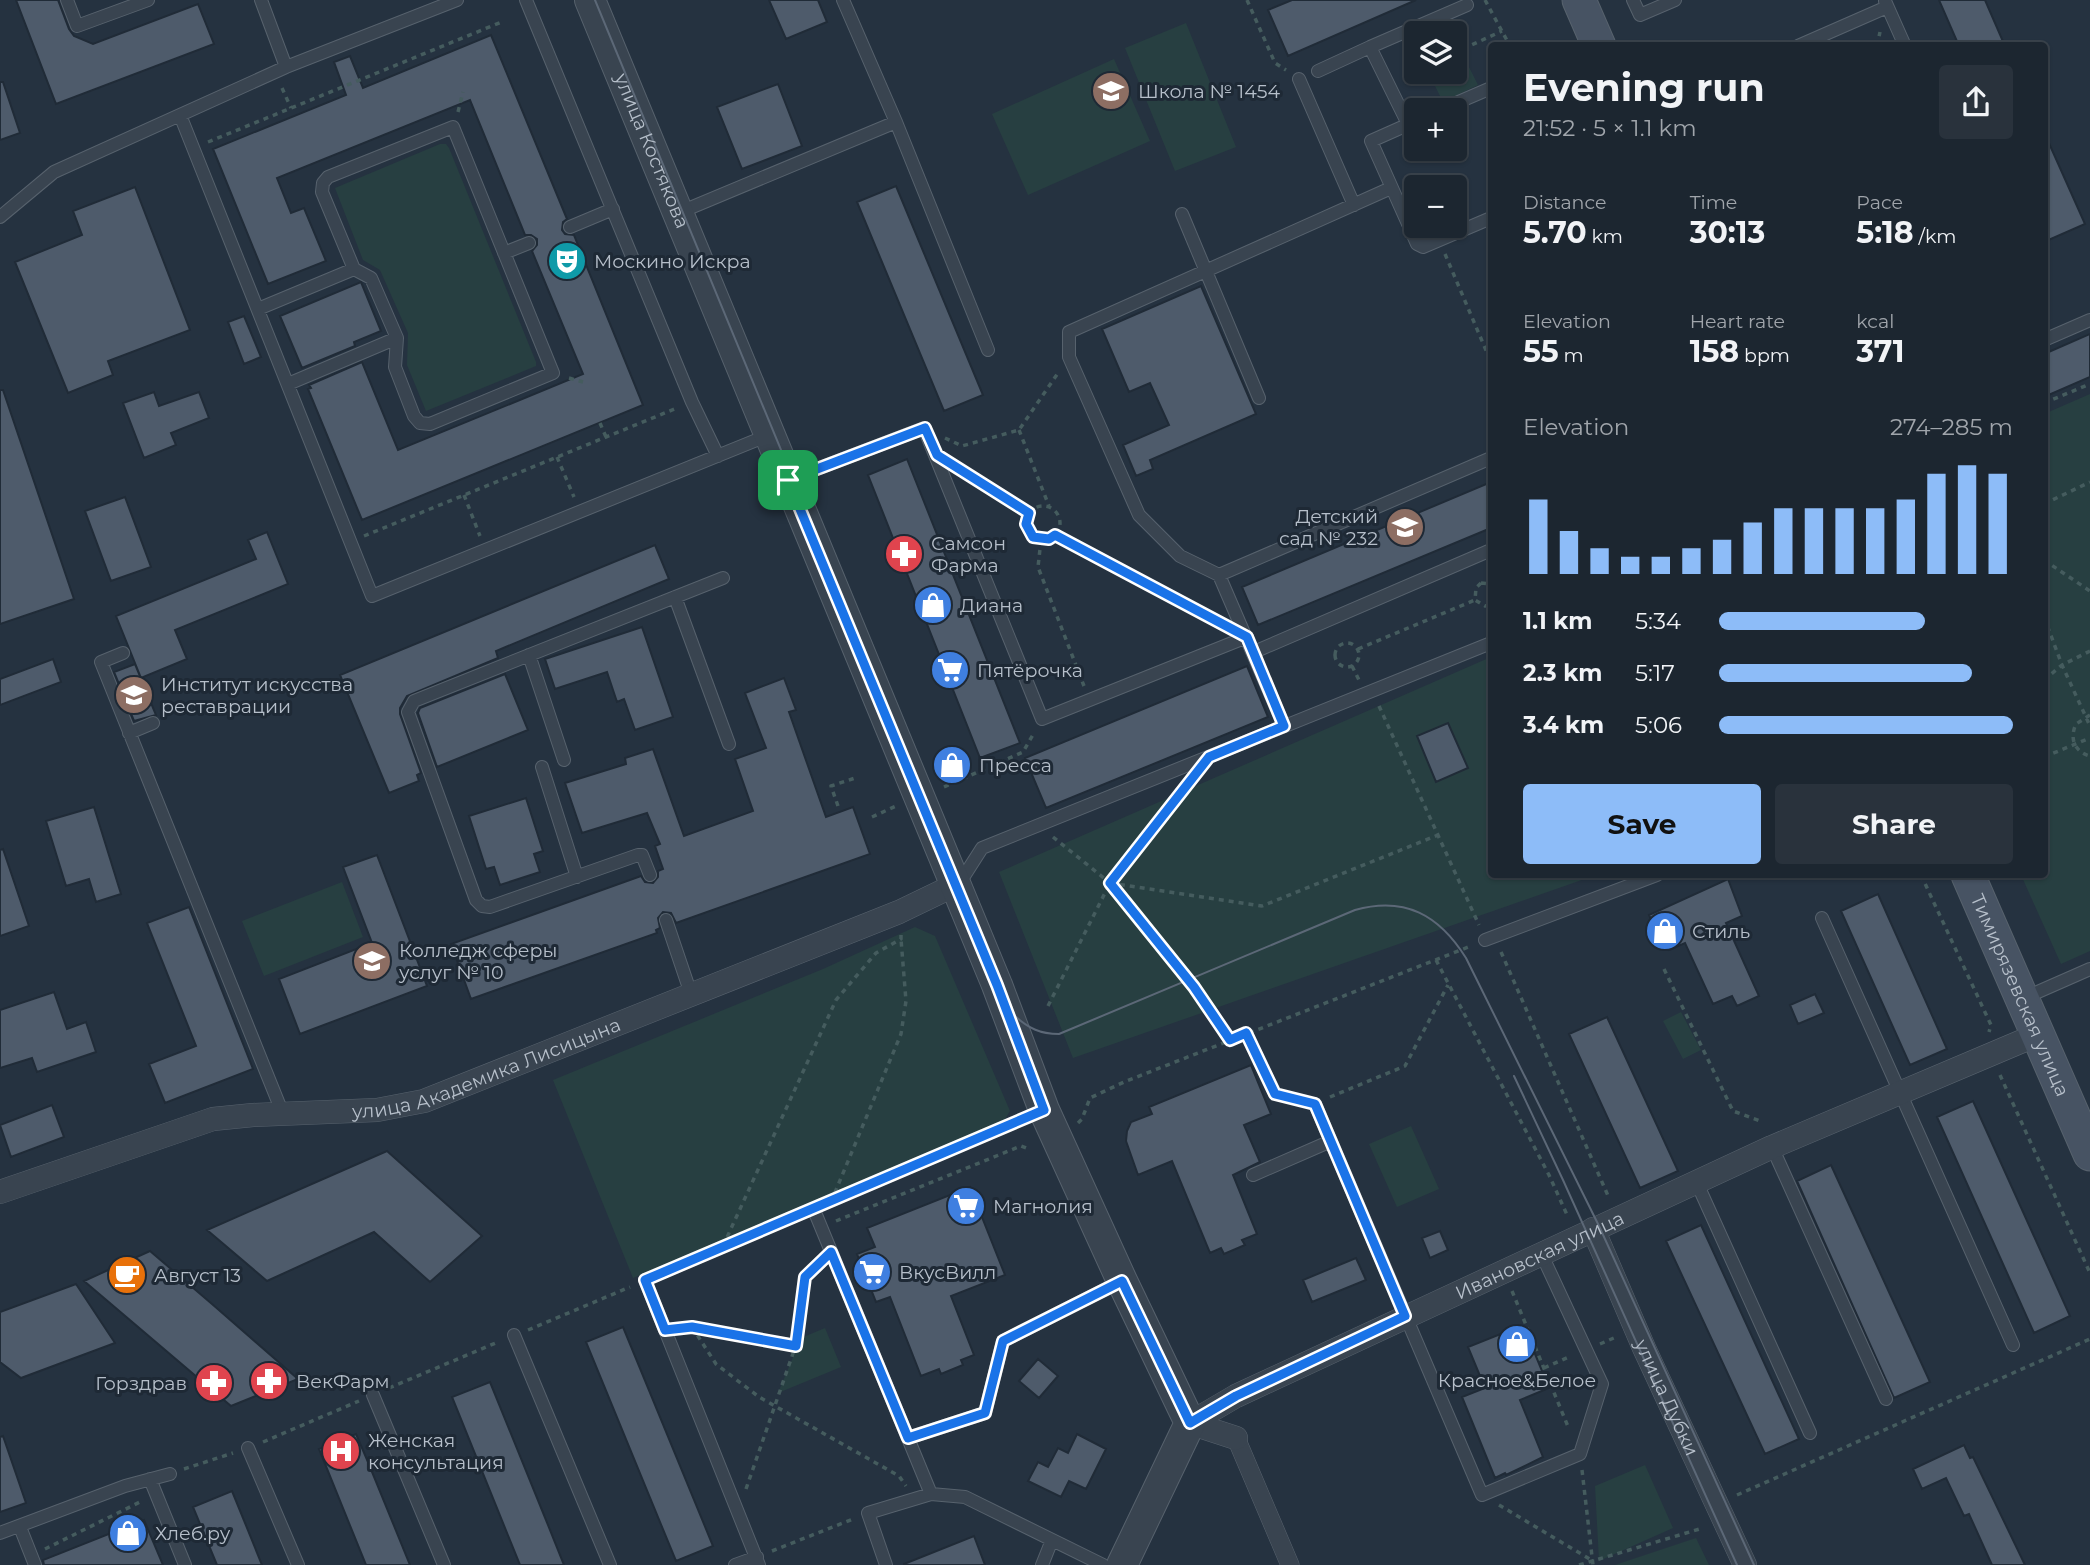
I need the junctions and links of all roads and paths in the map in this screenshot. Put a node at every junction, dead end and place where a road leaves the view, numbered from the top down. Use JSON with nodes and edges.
{"nodes":[{"id":1,"x":67,"y":0,"type":"edge"},
{"id":2,"x":148,"y":0,"type":"edge"},
{"id":3,"x":261,"y":0,"type":"edge"},
{"id":4,"x":457,"y":0,"type":"edge"},
{"id":5,"x":526,"y":0,"type":"edge"},
{"id":6,"x":590,"y":0,"type":"edge"},
{"id":7,"x":844,"y":0,"type":"edge"},
{"id":8,"x":1247,"y":0,"type":"edge"},
{"id":9,"x":1485,"y":0,"type":"edge"},
{"id":10,"x":1579,"y":0,"type":"edge"},
{"id":11,"x":1633,"y":0,"type":"edge"},
{"id":12,"x":1675,"y":0,"type":"edge"},
{"id":13,"x":1886,"y":3,"type":"edge"},
{"id":14,"x":1467,"y":5,"type":"dead end"},
{"id":15,"x":504,"y":21,"type":"dead end"},
{"id":16,"x":1502,"y":32,"type":"junction"},
{"id":17,"x":1508,"y":42,"type":"edge"},
{"id":18,"x":1593,"y":42,"type":"edge"},
{"id":19,"x":1806,"y":42,"type":"edge"},
{"id":20,"x":1903,"y":42,"type":"edge"},
{"id":21,"x":444,"y":46,"type":"junction"},
{"id":22,"x":1370,"y":47,"type":"junction"},
{"id":23,"x":1467,"y":47,"type":"edge"},
{"id":24,"x":447,"y":54,"type":"dead end"},
{"id":25,"x":281,"y":70,"type":"junction"},
{"id":26,"x":1318,"y":71,"type":"dead end"},
{"id":27,"x":1299,"y":79,"type":"joint"},
{"id":28,"x":1488,"y":89,"type":"edge"},
{"id":29,"x":1467,"y":98,"type":"edge"},
{"id":30,"x":291,"y":108,"type":"junction"},
{"id":31,"x":1404,"y":109,"type":"edge"},
{"id":32,"x":180,"y":115,"type":"junction"},
{"id":33,"x":896,"y":122,"type":"junction"},
{"id":34,"x":1404,"y":127,"type":"edge"},
{"id":35,"x":194,"y":148,"type":"junction"},
{"id":36,"x":1391,"y":188,"type":"junction"},
{"id":37,"x":1354,"y":205,"type":"junction"},
{"id":38,"x":613,"y":209,"type":"junction"},
{"id":39,"x":678,"y":213,"type":"junction"},
{"id":40,"x":1182,"y":214,"type":"dead end"},
{"id":41,"x":0,"y":217,"type":"edge"},
{"id":42,"x":1488,"y":219,"type":"edge"},
{"id":43,"x":570,"y":227,"type":"dead end"},
{"id":44,"x":1439,"y":240,"type":"junction"},
{"id":45,"x":529,"y":243,"type":"dead end"},
{"id":46,"x":504,"y":254,"type":"junction"},
{"id":47,"x":354,"y":269,"type":"junction"},
{"id":48,"x":1205,"y":272,"type":"junction"},
{"id":49,"x":258,"y":309,"type":"junction"},
{"id":50,"x":2090,"y":320,"type":"edge"},
{"id":51,"x":397,"y":338,"type":"junction"},
{"id":52,"x":2048,"y":338,"type":"edge"},
{"id":53,"x":988,"y":350,"type":"dead end"},
{"id":54,"x":1488,"y":355,"type":"edge"},
{"id":55,"x":1069,"y":357,"type":"junction"},
{"id":56,"x":288,"y":384,"type":"junction"},
{"id":57,"x":2090,"y":384,"type":"edge"},
{"id":58,"x":1259,"y":398,"type":"dead end"},
{"id":59,"x":2048,"y":401,"type":"edge"},
{"id":60,"x":692,"y":402,"type":"junction"},
{"id":61,"x":600,"y":423,"type":"dead end"},
{"id":62,"x":925,"y":428,"type":"junction"},
{"id":63,"x":1019,"y":430,"type":"junction"},
{"id":64,"x":769,"y":435,"type":"junction"},
{"id":65,"x":606,"y":437,"type":"junction"},
{"id":66,"x":937,"y":455,"type":"junction"},
{"id":67,"x":718,"y":456,"type":"junction"},
{"id":68,"x":558,"y":457,"type":"junction"},
{"id":69,"x":1488,"y":459,"type":"edge"},
{"id":70,"x":788,"y":480,"type":"junction"},
{"id":71,"x":2090,"y":482,"type":"edge"},
{"id":72,"x":464,"y":495,"type":"junction"},
{"id":73,"x":2048,"y":502,"type":"edge"},
{"id":74,"x":1049,"y":506,"type":"junction"},
{"id":75,"x":580,"y":512,"type":"junction"},
{"id":76,"x":1029,"y":513,"type":"junction"},
{"id":77,"x":1055,"y":535,"type":"junction"},
{"id":78,"x":1041,"y":540,"type":"junction"},
{"id":79,"x":350,"y":542,"type":"junction"},
{"id":80,"x":486,"y":550,"type":"junction"},
{"id":81,"x":1488,"y":551,"type":"edge"},
{"id":82,"x":2048,"y":563,"type":"edge"},
{"id":83,"x":1219,"y":575,"type":"junction"},
{"id":84,"x":723,"y":578,"type":"dead end"},
{"id":85,"x":1488,"y":584,"type":"edge"},
{"id":86,"x":2090,"y":591,"type":"edge"},
{"id":87,"x":676,"y":597,"type":"junction"},
{"id":88,"x":1475,"y":600,"type":"junction"},
{"id":89,"x":1488,"y":606,"type":"edge"},
{"id":90,"x":2048,"y":628,"type":"edge"},
{"id":91,"x":1247,"y":637,"type":"junction"},
{"id":92,"x":1488,"y":644,"type":"edge"},
{"id":93,"x":1358,"y":649,"type":"junction"},
{"id":94,"x":2090,"y":651,"type":"edge"},
{"id":95,"x":1254,"y":652,"type":"junction"},
{"id":96,"x":123,"y":653,"type":"dead end"},
{"id":97,"x":529,"y":655,"type":"junction"},
{"id":98,"x":2062,"y":665,"type":"junction"},
{"id":99,"x":2048,"y":677,"type":"edge"},
{"id":100,"x":1372,"y":690,"type":"junction"},
{"id":101,"x":1090,"y":700,"type":"junction"},
{"id":102,"x":2088,"y":715,"type":"edge"},
{"id":103,"x":1042,"y":719,"type":"junction"},
{"id":104,"x":153,"y":723,"type":"dead end"},
{"id":105,"x":1284,"y":726,"type":"junction"},
{"id":106,"x":2090,"y":726,"type":"edge"},
{"id":107,"x":129,"y":733,"type":"junction"},
{"id":108,"x":2090,"y":738,"type":"edge"},
{"id":109,"x":2074,"y":743,"type":"junction"},
{"id":110,"x":729,"y":744,"type":"dead end"},
{"id":111,"x":2048,"y":755,"type":"edge"},
{"id":112,"x":2090,"y":756,"type":"edge"},
{"id":113,"x":1209,"y":757,"type":"junction"},
{"id":114,"x":565,"y":760,"type":"dead end"},
{"id":115,"x":542,"y":767,"type":"dead end"},
{"id":116,"x":856,"y":778,"type":"dead end"},
{"id":117,"x":944,"y":787,"type":"dead end"},
{"id":118,"x":838,"y":806,"type":"dead end"},
{"id":119,"x":896,"y":806,"type":"dead end"},
{"id":120,"x":872,"y":817,"type":"dead end"},
{"id":121,"x":1039,"y":825,"type":"junction"},
{"id":122,"x":1438,"y":835,"type":"junction"},
{"id":123,"x":650,"y":875,"type":"dead end"},
{"id":124,"x":577,"y":877,"type":"junction"},
{"id":125,"x":1649,"y":878,"type":"edge"},
{"id":126,"x":1922,"y":878,"type":"edge"},
{"id":127,"x":1969,"y":878,"type":"edge"},
{"id":128,"x":1110,"y":883,"type":"junction"},
{"id":129,"x":955,"y":885,"type":"junction"},
{"id":130,"x":1822,"y":918,"type":"dead end"},
{"id":131,"x":666,"y":920,"type":"dead end"},
{"id":132,"x":901,"y":931,"type":"dead end"},
{"id":133,"x":901,"y":939,"type":"junction"},
{"id":134,"x":1490,"y":939,"type":"junction"},
{"id":135,"x":1461,"y":950,"type":"dead end"},
{"id":136,"x":1436,"y":960,"type":"junction"},
{"id":137,"x":1664,"y":969,"type":"dead end"},
{"id":138,"x":2090,"y":969,"type":"edge"},
{"id":139,"x":1448,"y":985,"type":"junction"},
{"id":140,"x":691,"y":994,"type":"junction"},
{"id":141,"x":2023,"y":999,"type":"junction"},
{"id":142,"x":1048,"y":1006,"type":"dead end"},
{"id":143,"x":1246,"y":1033,"type":"junction"},
{"id":144,"x":2039,"y":1034,"type":"junction"},
{"id":145,"x":1988,"y":1036,"type":"dead end"},
{"id":146,"x":1230,"y":1040,"type":"junction"},
{"id":147,"x":1998,"y":1071,"type":"dead end"},
{"id":148,"x":1900,"y":1093,"type":"junction"},
{"id":149,"x":1315,"y":1104,"type":"junction"},
{"id":150,"x":1044,"y":1110,"type":"junction"},
{"id":151,"x":283,"y":1114,"type":"junction"},
{"id":152,"x":1760,"y":1121,"type":"dead end"},
{"id":153,"x":1078,"y":1123,"type":"dead end"},
{"id":154,"x":1331,"y":1141,"type":"junction"},
{"id":155,"x":1030,"y":1146,"type":"dead end"},
{"id":156,"x":1772,"y":1147,"type":"junction"},
{"id":157,"x":2090,"y":1154,"type":"edge"},
{"id":158,"x":1253,"y":1175,"type":"dead end"},
{"id":159,"x":1696,"y":1181,"type":"junction"},
{"id":160,"x":0,"y":1192,"type":"edge"},
{"id":161,"x":1610,"y":1201,"type":"dead end"},
{"id":162,"x":831,"y":1202,"type":"junction"},
{"id":163,"x":814,"y":1210,"type":"junction"},
{"id":164,"x":1570,"y":1221,"type":"dead end"},
{"id":165,"x":821,"y":1227,"type":"junction"},
{"id":166,"x":1593,"y":1229,"type":"junction"},
{"id":167,"x":722,"y":1248,"type":"junction"},
{"id":168,"x":831,"y":1252,"type":"junction"},
{"id":169,"x":1541,"y":1253,"type":"junction"},
{"id":170,"x":2090,"y":1273,"type":"edge"},
{"id":171,"x":645,"y":1280,"type":"junction"},
{"id":172,"x":1122,"y":1281,"type":"junction"},
{"id":173,"x":1509,"y":1283,"type":"dead end"},
{"id":174,"x":1405,"y":1316,"type":"junction"},
{"id":175,"x":692,"y":1327,"type":"junction"},
{"id":176,"x":665,"y":1330,"type":"junction"},
{"id":177,"x":514,"y":1335,"type":"junction"},
{"id":178,"x":2090,"y":1339,"type":"edge"},
{"id":179,"x":2013,"y":1345,"type":"dead end"},
{"id":180,"x":796,"y":1346,"type":"junction"},
{"id":181,"x":373,"y":1395,"type":"junction"},
{"id":182,"x":1886,"y":1399,"type":"dead end"},
{"id":183,"x":775,"y":1407,"type":"junction"},
{"id":184,"x":1190,"y":1423,"type":"junction"},
{"id":185,"x":1810,"y":1433,"type":"dead end"},
{"id":186,"x":908,"y":1438,"type":"junction"},
{"id":187,"x":1236,"y":1438,"type":"joint"},
{"id":188,"x":248,"y":1448,"type":"junction"},
{"id":189,"x":1580,"y":1454,"type":"junction"},
{"id":190,"x":170,"y":1474,"type":"joint"},
{"id":191,"x":150,"y":1479,"type":"junction"},
{"id":192,"x":156,"y":1493,"type":"junction"},
{"id":193,"x":931,"y":1494,"type":"junction"},
{"id":194,"x":1482,"y":1495,"type":"junction"},
{"id":195,"x":916,"y":1499,"type":"junction"},
{"id":196,"x":738,"y":1511,"type":"junction"},
{"id":197,"x":868,"y":1513,"type":"junction"},
{"id":198,"x":1721,"y":1513,"type":"junction"},
{"id":199,"x":20,"y":1527,"type":"junction"},
{"id":200,"x":0,"y":1533,"type":"edge"},
{"id":201,"x":1052,"y":1540,"type":"junction"},
{"id":202,"x":758,"y":1561,"type":"edge"},
{"id":203,"x":34,"y":1563,"type":"edge"},
{"id":204,"x":1593,"y":1563,"type":"edge"},
{"id":205,"x":185,"y":1565,"type":"edge"},
{"id":206,"x":298,"y":1565,"type":"edge"},
{"id":207,"x":444,"y":1565,"type":"edge"},
{"id":208,"x":610,"y":1565,"type":"edge"},
{"id":209,"x":735,"y":1565,"type":"edge"},
{"id":210,"x":886,"y":1565,"type":"edge"},
{"id":211,"x":1042,"y":1565,"type":"edge"},
{"id":212,"x":1103,"y":1565,"type":"edge"},
{"id":213,"x":1122,"y":1565,"type":"edge"},
{"id":214,"x":1290,"y":1565,"type":"edge"},
{"id":215,"x":1579,"y":1565,"type":"edge"},
{"id":216,"x":1745,"y":1565,"type":"edge"}],
"edges":[{"from":1,"to":2,"type":"lane"},
{"from":3,"to":25,"type":"lane"},
{"from":4,"to":25,"type":"lane"},
{"from":5,"to":38,"type":"lane"},
{"from":6,"to":39,"type":"street","name":"улица Костякова"},
{"from":7,"to":33,"type":"lane"},
{"from":8,"to":27,"type":"path"},
{"from":9,"to":16,"type":"path"},
{"from":10,"to":18,"type":"main road"},
{"from":11,"to":12,"type":"lane"},
{"from":13,"to":19,"type":"lane"},
{"from":13,"to":20,"type":"lane"},
{"from":14,"to":22,"type":"lane"},
{"from":15,"to":21,"type":"path"},
{"from":16,"to":17,"type":"path"},
{"from":16,"to":23,"type":"path"},
{"from":21,"to":24,"type":"path"},
{"from":21,"to":30,"type":"path"},
{"from":22,"to":26,"type":"lane"},
{"from":22,"to":31,"type":"lane"},
{"from":25,"to":30,"type":"path"},
{"from":25,"to":32,"type":"lane"},
{"from":27,"to":37,"type":"lane"},
{"from":28,"to":29,"type":"lane"},
{"from":30,"to":35,"type":"path"},
{"from":32,"to":35,"type":"lane"},
{"from":32,"to":41,"type":"lane"},
{"from":33,"to":39,"type":"lane"},
{"from":33,"to":53,"type":"lane"},
{"from":34,"to":36,"type":"lane"},
{"from":35,"to":49,"type":"lane"},
{"from":36,"to":37,"type":"lane"},
{"from":36,"to":44,"type":"lane"},
{"from":37,"to":48,"type":"lane"},
{"from":38,"to":43,"type":"lane"},
{"from":38,"to":60,"type":"lane"},
{"from":39,"to":64,"type":"street","name":"улица Костякова"},
{"from":40,"to":48,"type":"lane"},
{"from":42,"to":44,"type":"lane"},
{"from":44,"to":54,"type":"path"},
{"from":45,"to":46,"type":"lane"},
{"from":46,"to":47,"type":"lane"},
{"from":46,"to":51,"type":"lane"},
{"from":47,"to":49,"type":"lane"},
{"from":47,"to":51,"type":"lane"},
{"from":48,"to":55,"type":"lane"},
{"from":48,"to":58,"type":"lane"},
{"from":49,"to":56,"type":"lane"},
{"from":50,"to":52,"type":"lane"},
{"from":51,"to":56,"type":"lane"},
{"from":55,"to":63,"type":"path"},
{"from":55,"to":83,"type":"lane"},
{"from":56,"to":79,"type":"lane"},
{"from":57,"to":59,"type":"path"},
{"from":60,"to":65,"type":"path"},
{"from":60,"to":67,"type":"lane"},
{"from":61,"to":65,"type":"path"},
{"from":62,"to":63,"type":"path"},
{"from":62,"to":66,"type":"lane"},
{"from":62,"to":70,"type":"lane"},
{"from":63,"to":74,"type":"path"},
{"from":64,"to":67,"type":"lane"},
{"from":64,"to":70,"type":"street","name":"улица Костякова"},
{"from":65,"to":68,"type":"path"},
{"from":66,"to":76,"type":"path"},
{"from":66,"to":103,"type":"lane"},
{"from":67,"to":75,"type":"lane"},
{"from":68,"to":72,"type":"path"},
{"from":68,"to":75,"type":"path"},
{"from":69,"to":83,"type":"lane"},
{"from":70,"to":129,"type":"street","name":"улица Костякова"},
{"from":71,"to":73,"type":"path"},
{"from":72,"to":79,"type":"path"},
{"from":72,"to":80,"type":"path"},
{"from":74,"to":76,"type":"path"},
{"from":74,"to":77,"type":"path"},
{"from":75,"to":80,"type":"lane"},
{"from":76,"to":78,"type":"path"},
{"from":77,"to":78,"type":"path"},
{"from":77,"to":91,"type":"path"},
{"from":78,"to":101,"type":"path"},
{"from":79,"to":80,"type":"lane"},
{"from":81,"to":95,"type":"lane"},
{"from":82,"to":86,"type":"path"},
{"from":83,"to":91,"type":"lane"},
{"from":84,"to":87,"type":"lane"},
{"from":85,"to":88,"type":"path"},
{"from":87,"to":97,"type":"lane"},
{"from":87,"to":110,"type":"lane"},
{"from":88,"to":89,"type":"path"},
{"from":88,"to":93,"type":"path"},
{"from":90,"to":98,"type":"path"},
{"from":91,"to":95,"type":"lane"},
{"from":91,"to":101,"type":"lane"},
{"from":92,"to":100,"type":"lane"},
{"from":93,"to":93,"type":"path"},
{"from":94,"to":98,"type":"path"},
{"from":95,"to":105,"type":"lane"},
{"from":96,"to":107,"type":"lane"},
{"from":97,"to":114,"type":"lane"},
{"from":97,"to":124,"type":"lane"},
{"from":98,"to":99,"type":"path"},
{"from":98,"to":102,"type":"path"},
{"from":100,"to":105,"type":"lane"},
{"from":100,"to":122,"type":"path"},
{"from":101,"to":103,"type":"lane"},
{"from":102,"to":106,"type":"path"},
{"from":102,"to":109,"type":"path"},
{"from":103,"to":117,"type":"path"},
{"from":104,"to":107,"type":"lane"},
{"from":105,"to":113,"type":"lane"},
{"from":107,"to":151,"type":"lane"},
{"from":108,"to":109,"type":"path"},
{"from":109,"to":111,"type":"path"},
{"from":109,"to":112,"type":"path"},
{"from":113,"to":121,"type":"lane"},
{"from":113,"to":128,"type":"path"},
{"from":115,"to":124,"type":"lane"},
{"from":116,"to":118,"type":"path"},
{"from":119,"to":120,"type":"path"},
{"from":121,"to":128,"type":"path"},
{"from":121,"to":129,"type":"lane"},
{"from":122,"to":128,"type":"path"},
{"from":122,"to":134,"type":"path"},
{"from":123,"to":124,"type":"lane"},
{"from":125,"to":134,"type":"lane"},
{"from":126,"to":145,"type":"path"},
{"from":127,"to":141,"type":"main road","name":"Тимирязевская улица"},
{"from":128,"to":142,"type":"path"},
{"from":128,"to":146,"type":"path"},
{"from":129,"to":140,"type":"street","name":"улица Академика Лисицына"},
{"from":129,"to":150,"type":"street","name":"улица Костякова"},
{"from":130,"to":148,"type":"lane"},
{"from":131,"to":140,"type":"lane"},
{"from":132,"to":133,"type":"path"},
{"from":133,"to":162,"type":"path"},
{"from":133,"to":167,"type":"path"},
{"from":134,"to":161,"type":"path"},
{"from":135,"to":136,"type":"path"},
{"from":136,"to":139,"type":"path"},
{"from":136,"to":143,"type":"path"},
{"from":137,"to":152,"type":"path"},
{"from":138,"to":141,"type":"lane"},
{"from":139,"to":149,"type":"path"},
{"from":139,"to":164,"type":"path"},
{"from":140,"to":151,"type":"street","name":"улица Академика Лисицына"},
{"from":141,"to":144,"type":"main road","name":"Тимирязевская улица"},
{"from":143,"to":146,"type":"path"},
{"from":143,"to":149,"type":"path"},
{"from":144,"to":148,"type":"street","name":"Ивановская улица"},
{"from":144,"to":157,"type":"main road","name":"Тимирязевская улица"},
{"from":146,"to":153,"type":"path"},
{"from":147,"to":170,"type":"path"},
{"from":148,"to":156,"type":"street","name":"Ивановская улица"},
{"from":148,"to":179,"type":"lane"},
{"from":149,"to":154,"type":"lane"},
{"from":150,"to":162,"type":"path"},
{"from":150,"to":172,"type":"street","name":"улица Костякова"},
{"from":151,"to":160,"type":"street","name":"улица Академика Лисицына"},
{"from":154,"to":158,"type":"lane"},
{"from":154,"to":174,"type":"lane"},
{"from":155,"to":165,"type":"path"},
{"from":156,"to":159,"type":"street","name":"Ивановская улица"},
{"from":156,"to":182,"type":"lane"},
{"from":159,"to":166,"type":"street","name":"Ивановская улица"},
{"from":159,"to":185,"type":"lane"},
{"from":162,"to":163,"type":"path"},
{"from":163,"to":165,"type":"lane"},
{"from":163,"to":167,"type":"path"},
{"from":165,"to":168,"type":"lane"},
{"from":166,"to":169,"type":"street","name":"Ивановская улица"},
{"from":166,"to":198,"type":"street","name":"улица Дубки"},
{"from":167,"to":171,"type":"path"},
{"from":168,"to":180,"type":"path"},
{"from":168,"to":186,"type":"lane"},
{"from":169,"to":174,"type":"street","name":"Ивановская улица"},
{"from":169,"to":189,"type":"lane"},
{"from":171,"to":176,"type":"lane"},
{"from":171,"to":177,"type":"path"},
{"from":172,"to":184,"type":"street","name":"улица Костякова"},
{"from":172,"to":186,"type":"lane"},
{"from":173,"to":189,"type":"path"},
{"from":174,"to":184,"type":"street","name":"Ивановская улица"},
{"from":174,"to":194,"type":"lane"},
{"from":175,"to":176,"type":"path"},
{"from":175,"to":180,"type":"path"},
{"from":175,"to":183,"type":"path"},
{"from":176,"to":196,"type":"lane"},
{"from":177,"to":181,"type":"path"},
{"from":177,"to":208,"type":"lane"},
{"from":178,"to":198,"type":"path"},
{"from":180,"to":183,"type":"path"},
{"from":181,"to":188,"type":"path"},
{"from":181,"to":207,"type":"lane"},
{"from":183,"to":195,"type":"path"},
{"from":183,"to":196,"type":"path"},
{"from":184,"to":187,"type":"street"},
{"from":184,"to":213,"type":"street"},
{"from":186,"to":193,"type":"lane"},
{"from":187,"to":214,"type":"street"},
{"from":188,"to":190,"type":"path"},
{"from":188,"to":206,"type":"lane"},
{"from":189,"to":194,"type":"lane"},
{"from":189,"to":204,"type":"path"},
{"from":190,"to":191,"type":"lane"},
{"from":191,"to":192,"type":"lane"},
{"from":191,"to":199,"type":"lane"},
{"from":192,"to":203,"type":"path"},
{"from":192,"to":205,"type":"lane"},
{"from":193,"to":195,"type":"lane"},
{"from":193,"to":201,"type":"lane"},
{"from":194,"to":204,"type":"path"},
{"from":195,"to":197,"type":"lane"},
{"from":196,"to":202,"type":"lane"},
{"from":197,"to":202,"type":"path"},
{"from":197,"to":210,"type":"lane"},
{"from":198,"to":204,"type":"path"},
{"from":198,"to":216,"type":"street","name":"улица Дубки"},
{"from":199,"to":200,"type":"lane"},
{"from":199,"to":203,"type":"lane"},
{"from":201,"to":211,"type":"lane"},
{"from":201,"to":212,"type":"lane"},
{"from":202,"to":209,"type":"lane"},
{"from":204,"to":215,"type":"path"}]}
